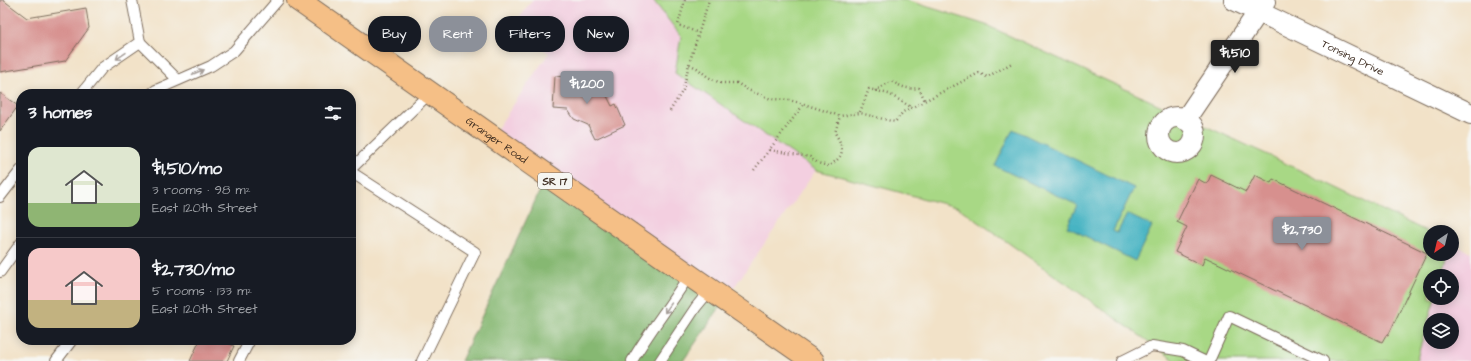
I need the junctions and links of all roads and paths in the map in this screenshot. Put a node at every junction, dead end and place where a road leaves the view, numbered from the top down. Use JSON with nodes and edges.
{"nodes":[{"id":1,"x":132,"y":0,"type":"edge"},
{"id":2,"x":278,"y":0,"type":"edge"},
{"id":3,"x":298,"y":0,"type":"edge"},
{"id":4,"x":685,"y":0,"type":"edge"},
{"id":5,"x":710,"y":0,"type":"edge"},
{"id":6,"x":1234,"y":0,"type":"edge"},
{"id":7,"x":1262,"y":6,"type":"edge"},
{"id":8,"x":699,"y":33,"type":"junction"},
{"id":9,"x":140,"y":42,"type":"junction"},
{"id":10,"x":1012,"y":63,"type":"dead end"},
{"id":11,"x":689,"y":64,"type":"junction"},
{"id":12,"x":178,"y":80,"type":"junction"},
{"id":13,"x":85,"y":89,"type":"edge"},
{"id":14,"x":158,"y":89,"type":"edge"},
{"id":15,"x":875,"y":91,"type":"junction"},
{"id":16,"x":431,"y":92,"type":"junction"},
{"id":17,"x":925,"y":101,"type":"junction"},
{"id":18,"x":804,"y":104,"type":"junction"},
{"id":19,"x":912,"y":107,"type":"junction"},
{"id":20,"x":670,"y":111,"type":"dead end"},
{"id":21,"x":860,"y":113,"type":"junction"},
{"id":22,"x":1471,"y":114,"type":"edge"},
{"id":23,"x":840,"y":116,"type":"junction"},
{"id":24,"x":1185,"y":120,"type":"dead end"},
{"id":25,"x":770,"y":150,"type":"junction"},
{"id":26,"x":356,"y":164,"type":"edge"},
{"id":27,"x":754,"y":170,"type":"dead end"},
{"id":28,"x":356,"y":175,"type":"edge"},
{"id":29,"x":16,"y":176,"type":"edge"},
{"id":30,"x":0,"y":197,"type":"edge"},
{"id":31,"x":16,"y":250,"type":"edge"},
{"id":32,"x":0,"y":272,"type":"edge"},
{"id":33,"x":689,"y":275,"type":"junction"},
{"id":34,"x":710,"y":290,"type":"junction"},
{"id":35,"x":68,"y":345,"type":"edge"},
{"id":36,"x":247,"y":345,"type":"edge"},
{"id":37,"x":56,"y":361,"type":"edge"},
{"id":38,"x":239,"y":361,"type":"edge"},
{"id":39,"x":422,"y":361,"type":"edge"},
{"id":40,"x":632,"y":361,"type":"edge"},
{"id":41,"x":660,"y":361,"type":"edge"},
{"id":42,"x":813,"y":361,"type":"edge"},
{"id":43,"x":1122,"y":361,"type":"edge"},
{"id":44,"x":1204,"y":361,"type":"edge"},
{"id":45,"x":1209,"y":361,"type":"edge"},
{"id":46,"x":1323,"y":361,"type":"edge"}],
"edges":[{"from":1,"to":9,"type":"lane"},
{"from":12,"to":2,"type":"lane","one_way":true},
{"from":3,"to":16,"type":"main road","name":"Granger Road","number":"SR 17"},
{"from":4,"to":8,"type":"path"},
{"from":5,"to":8,"type":"path"},
{"from":6,"to":7,"type":"street","name":"Tonsing Drive"},
{"from":7,"to":22,"type":"street","name":"Tonsing Drive"},
{"from":7,"to":24,"type":"street"},
{"from":8,"to":11,"type":"path"},
{"from":9,"to":12,"type":"lane"},
{"from":9,"to":13,"type":"lane","one_way":true},
{"from":10,"to":17,"type":"path"},
{"from":11,"to":18,"type":"path"},
{"from":11,"to":20,"type":"path"},
{"from":12,"to":14,"type":"lane"},
{"from":15,"to":17,"type":"path"},
{"from":15,"to":19,"type":"path"},
{"from":15,"to":21,"type":"path"},
{"from":16,"to":26,"type":"lane"},
{"from":16,"to":33,"type":"main road","name":"Granger Road","number":"SR 17"},
{"from":17,"to":19,"type":"path"},
{"from":18,"to":23,"type":"path"},
{"from":18,"to":25,"type":"path"},
{"from":19,"to":21,"type":"path"},
{"from":21,"to":23,"type":"path"},
{"from":23,"to":25,"type":"path"},
{"from":25,"to":27,"type":"path"},
{"from":28,"to":39,"type":"lane"},
{"from":29,"to":30,"type":"lane"},
{"from":31,"to":32,"type":"lane"},
{"from":33,"to":34,"type":"main road","name":"Granger Road","number":"SR 17"},
{"from":33,"to":40,"type":"lane","one_way":true},
{"from":34,"to":41,"type":"lane"},
{"from":34,"to":42,"type":"main road","name":"Granger Road","number":"SR 17"},
{"from":35,"to":37,"type":"lane"},
{"from":36,"to":38,"type":"lane"},
{"from":43,"to":44,"type":"lane"},
{"from":45,"to":46,"type":"lane"}]}
